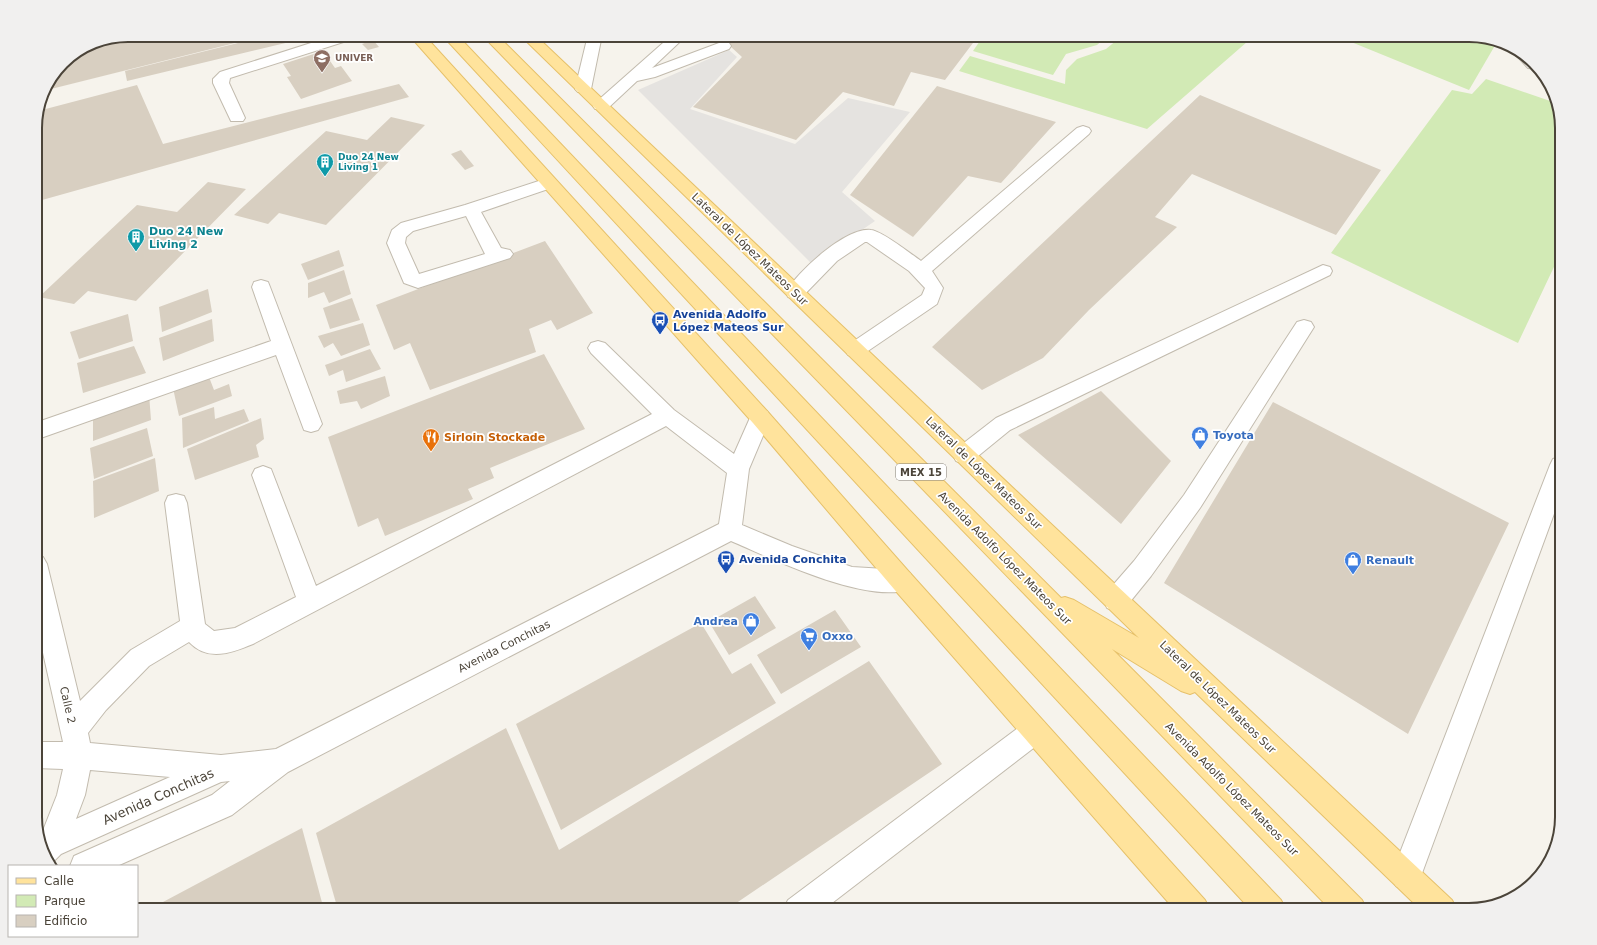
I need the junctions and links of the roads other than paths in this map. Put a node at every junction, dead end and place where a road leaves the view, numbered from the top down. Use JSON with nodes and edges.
{"nodes":[{"id":1,"x":329,"y":42,"type":"edge"},
{"id":2,"x":422,"y":42,"type":"edge"},
{"id":3,"x":456,"y":42,"type":"edge"},
{"id":4,"x":496,"y":42,"type":"edge"},
{"id":5,"x":535,"y":42,"type":"edge"},
{"id":6,"x":593,"y":42,"type":"edge"},
{"id":7,"x":672,"y":42,"type":"edge"},
{"id":8,"x":724,"y":46,"type":"dead end"},
{"id":9,"x":631,"y":79,"type":"junction"},
{"id":10,"x":583,"y":89,"type":"junction"},
{"id":11,"x":555,"y":101,"type":"junction"},
{"id":12,"x":601,"y":106,"type":"junction"},
{"id":13,"x":237,"y":118,"type":"dead end"},
{"id":14,"x":1083,"y":131,"type":"dead end"},
{"id":15,"x":548,"y":184,"type":"junction"},
{"id":16,"x":471,"y":209,"type":"junction"},
{"id":17,"x":921,"y":271,"type":"junction"},
{"id":18,"x":1322,"y":271,"type":"dead end"},
{"id":19,"x":261,"y":287,"type":"dead end"},
{"id":20,"x":795,"y":292,"type":"junction"},
{"id":21,"x":1304,"y":327,"type":"dead end"},
{"id":22,"x":282,"y":345,"type":"junction"},
{"id":23,"x":598,"y":348,"type":"dead end"},
{"id":24,"x":855,"y":350,"type":"junction"},
{"id":25,"x":667,"y":416,"type":"junction"},
{"id":26,"x":760,"y":416,"type":"junction"},
{"id":27,"x":311,"y":424,"type":"dead end"},
{"id":28,"x":42,"y":430,"type":"edge"},
{"id":29,"x":964,"y":455,"type":"junction"},
{"id":30,"x":738,"y":469,"type":"junction"},
{"id":31,"x":262,"y":475,"type":"dead end"},
{"id":32,"x":1555,"y":480,"type":"edge"},
{"id":33,"x":176,"y":503,"type":"dead end"},
{"id":34,"x":730,"y":530,"type":"junction"},
{"id":35,"x":902,"y":581,"type":"junction"},
{"id":36,"x":1038,"y":592,"type":"junction"},
{"id":37,"x":42,"y":594,"type":"edge"},
{"id":38,"x":1116,"y":600,"type":"junction"},
{"id":39,"x":310,"y":602,"type":"junction"},
{"id":40,"x":193,"y":626,"type":"junction"},
{"id":41,"x":1225,"y":704,"type":"junction"},
{"id":42,"x":74,"y":729,"type":"junction"},
{"id":43,"x":1035,"y":731,"type":"junction"},
{"id":44,"x":42,"y":755,"type":"edge"},
{"id":45,"x":80,"y":756,"type":"junction"},
{"id":46,"x":278,"y":762,"type":"junction"},
{"id":47,"x":220,"y":769,"type":"junction"},
{"id":48,"x":47,"y":845,"type":"edge"},
{"id":49,"x":48,"y":846,"type":"edge"},
{"id":50,"x":86,"y":865,"type":"edge"},
{"id":51,"x":1406,"y":876,"type":"junction"},
{"id":52,"x":808,"y":903,"type":"edge"},
{"id":53,"x":1189,"y":903,"type":"edge"},
{"id":54,"x":1264,"y":903,"type":"edge"},
{"id":55,"x":1345,"y":903,"type":"edge"},
{"id":56,"x":1435,"y":903,"type":"edge"}],
"edges":[{"from":1,"to":13,"type":"street"},
{"from":2,"to":15,"type":"main road"},
{"from":3,"to":54,"type":"main road"},
{"from":4,"to":11,"type":"main road","name":"Avenida Adolfo López Mateos Sur","number":"MEX 15"},
{"from":5,"to":10,"type":"main road","name":"Lateral de López Mateos Sur"},
{"from":6,"to":10,"type":"street"},
{"from":7,"to":9,"type":"street"},
{"from":8,"to":9,"type":"street"},
{"from":9,"to":12,"type":"street"},
{"from":10,"to":12,"type":"main road","name":"Lateral de López Mateos Sur"},
{"from":11,"to":12,"type":"main road"},
{"from":11,"to":36,"type":"main road","name":"Avenida Adolfo López Mateos Sur","number":"MEX 15"},
{"from":12,"to":20,"type":"main road","name":"Lateral de López Mateos Sur"},
{"from":14,"to":17,"type":"street"},
{"from":15,"to":16,"type":"street"},
{"from":15,"to":26,"type":"main road"},
{"from":16,"to":16,"type":"street"},
{"from":17,"to":20,"type":"street"},
{"from":17,"to":24,"type":"street"},
{"from":18,"to":29,"type":"street"},
{"from":19,"to":22,"type":"street"},
{"from":20,"to":24,"type":"main road","name":"Lateral de López Mateos Sur"},
{"from":21,"to":38,"type":"street"},
{"from":22,"to":27,"type":"street"},
{"from":22,"to":28,"type":"street"},
{"from":23,"to":25,"type":"street"},
{"from":24,"to":29,"type":"main road","name":"Lateral de López Mateos Sur"},
{"from":25,"to":30,"type":"street"},
{"from":25,"to":39,"type":"street"},
{"from":26,"to":30,"type":"street"},
{"from":26,"to":35,"type":"main road"},
{"from":29,"to":38,"type":"main road","name":"Lateral de López Mateos Sur"},
{"from":30,"to":34,"type":"street"},
{"from":31,"to":39,"type":"street"},
{"from":32,"to":51,"type":"street"},
{"from":33,"to":40,"type":"street"},
{"from":34,"to":35,"type":"street"},
{"from":34,"to":46,"type":"street","name":"Avenida Conchitas"},
{"from":35,"to":43,"type":"main road"},
{"from":36,"to":41,"type":"main road"},
{"from":36,"to":55,"type":"main road","name":"Avenida Adolfo López Mateos Sur","number":"MEX 15"},
{"from":37,"to":42,"type":"street","name":"Calle 2"},
{"from":38,"to":41,"type":"main road","name":"Lateral de López Mateos Sur"},
{"from":39,"to":40,"type":"street"},
{"from":40,"to":42,"type":"street"},
{"from":41,"to":51,"type":"main road","name":"Lateral de López Mateos Sur"},
{"from":42,"to":45,"type":"street","name":"Calle 2"},
{"from":43,"to":52,"type":"street"},
{"from":43,"to":53,"type":"main road"},
{"from":44,"to":45,"type":"street"},
{"from":45,"to":47,"type":"street"},
{"from":45,"to":48,"type":"street","name":"Calle 2"},
{"from":46,"to":47,"type":"street","name":"Avenida Conchitas"},
{"from":46,"to":50,"type":"street","name":"Avenida Conchitas"},
{"from":47,"to":49,"type":"street","name":"Avenida Conchitas"},
{"from":51,"to":56,"type":"main road","name":"Lateral de López Mateos Sur"}]}
